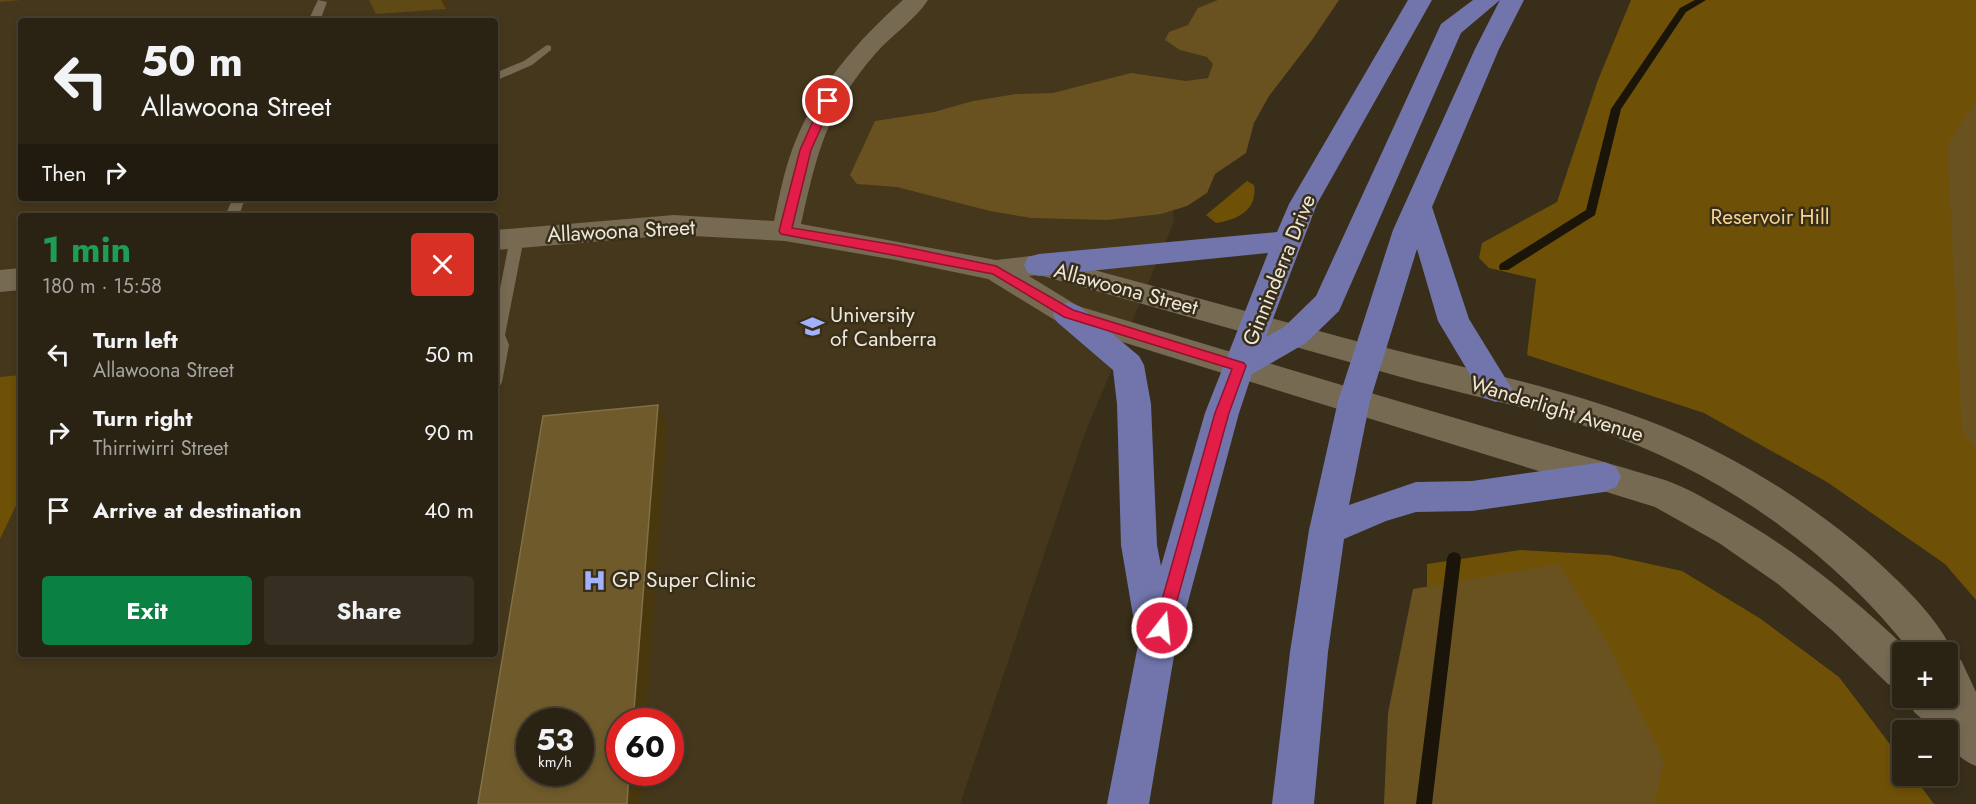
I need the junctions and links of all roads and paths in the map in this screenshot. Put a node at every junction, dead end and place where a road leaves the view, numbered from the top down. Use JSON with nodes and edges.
{"nodes":[{"id":1,"x":917,"y":0,"type":"edge"},
{"id":2,"x":1420,"y":0,"type":"edge"},
{"id":3,"x":1488,"y":0,"type":"edge"},
{"id":4,"x":1512,"y":0,"type":"edge"},
{"id":5,"x":322,"y":2,"type":"dead end"},
{"id":6,"x":315,"y":18,"type":"edge"},
{"id":7,"x":547,"y":48,"type":"dead end"},
{"id":8,"x":498,"y":76,"type":"edge"},
{"id":9,"x":1418,"y":206,"type":"junction"},
{"id":10,"x":785,"y":231,"type":"junction"},
{"id":11,"x":506,"y":239,"type":"edge"},
{"id":12,"x":1287,"y":241,"type":"junction"},
{"id":13,"x":1039,"y":265,"type":"junction"},
{"id":14,"x":996,"y":270,"type":"junction"},
{"id":15,"x":18,"y":279,"type":"edge"},
{"id":16,"x":0,"y":281,"type":"edge"},
{"id":17,"x":1068,"y":314,"type":"junction"},
{"id":18,"x":498,"y":324,"type":"edge"},
{"id":19,"x":1256,"y":324,"type":"junction"},
{"id":20,"x":1294,"y":335,"type":"junction"},
{"id":21,"x":498,"y":337,"type":"edge"},
{"id":22,"x":1367,"y":355,"type":"junction"},
{"id":23,"x":498,"y":366,"type":"edge"},
{"id":24,"x":1240,"y":366,"type":"junction"},
{"id":25,"x":1496,"y":389,"type":"junction"},
{"id":26,"x":1354,"y":401,"type":"junction"},
{"id":27,"x":1604,"y":477,"type":"junction"},
{"id":28,"x":1327,"y":530,"type":"junction"},
{"id":29,"x":1925,"y":642,"type":"edge"},
{"id":30,"x":1156,"y":650,"type":"junction"},
{"id":31,"x":1892,"y":662,"type":"edge"},
{"id":32,"x":1958,"y":697,"type":"edge"},
{"id":33,"x":1938,"y":708,"type":"edge"},
{"id":34,"x":1971,"y":739,"type":"edge"},
{"id":35,"x":1128,"y":804,"type":"edge"},
{"id":36,"x":1293,"y":804,"type":"edge"}],
"edges":[{"from":1,"to":10,"type":"street"},
{"from":2,"to":12,"type":"main road","name":"Ginninderra Drive"},
{"from":3,"to":20,"type":"main road"},
{"from":4,"to":9,"type":"main road"},
{"from":5,"to":6,"type":"lane"},
{"from":7,"to":8,"type":"lane"},
{"from":9,"to":22,"type":"main road"},
{"from":9,"to":25,"type":"main road"},
{"from":10,"to":11,"type":"street","name":"Allawoona Street"},
{"from":10,"to":14,"type":"street","name":"Allawoona Street"},
{"from":11,"to":18,"type":"lane"},
{"from":12,"to":13,"type":"main road"},
{"from":12,"to":19,"type":"main road","name":"Ginninderra Drive"},
{"from":13,"to":14,"type":"street","name":"Allawoona Street"},
{"from":13,"to":19,"type":"street","name":"Allawoona Street"},
{"from":14,"to":17,"type":"street","name":"Allawoona Street"},
{"from":15,"to":16,"type":"street"},
{"from":17,"to":24,"type":"street","name":"Allawoona Street"},
{"from":17,"to":30,"type":"main road"},
{"from":19,"to":20,"type":"street","name":"Wanderlight Avenue"},
{"from":19,"to":24,"type":"main road","name":"Ginninderra Drive"},
{"from":20,"to":22,"type":"street","name":"Wanderlight Avenue"},
{"from":20,"to":24,"type":"main road"},
{"from":21,"to":23,"type":"lane"},
{"from":22,"to":25,"type":"street","name":"Wanderlight Avenue"},
{"from":22,"to":26,"type":"main road"},
{"from":24,"to":26,"type":"street","name":"Allawoona Street"},
{"from":24,"to":30,"type":"main road","name":"Ginninderra Drive"},
{"from":25,"to":29,"type":"street","name":"Wanderlight Avenue"},
{"from":26,"to":27,"type":"street"},
{"from":26,"to":28,"type":"main road"},
{"from":27,"to":28,"type":"main road"},
{"from":27,"to":31,"type":"street"},
{"from":28,"to":36,"type":"main road"},
{"from":30,"to":35,"type":"main road","name":"Ginninderra Drive"},
{"from":32,"to":34,"type":"street"},
{"from":33,"to":34,"type":"street"}]}
